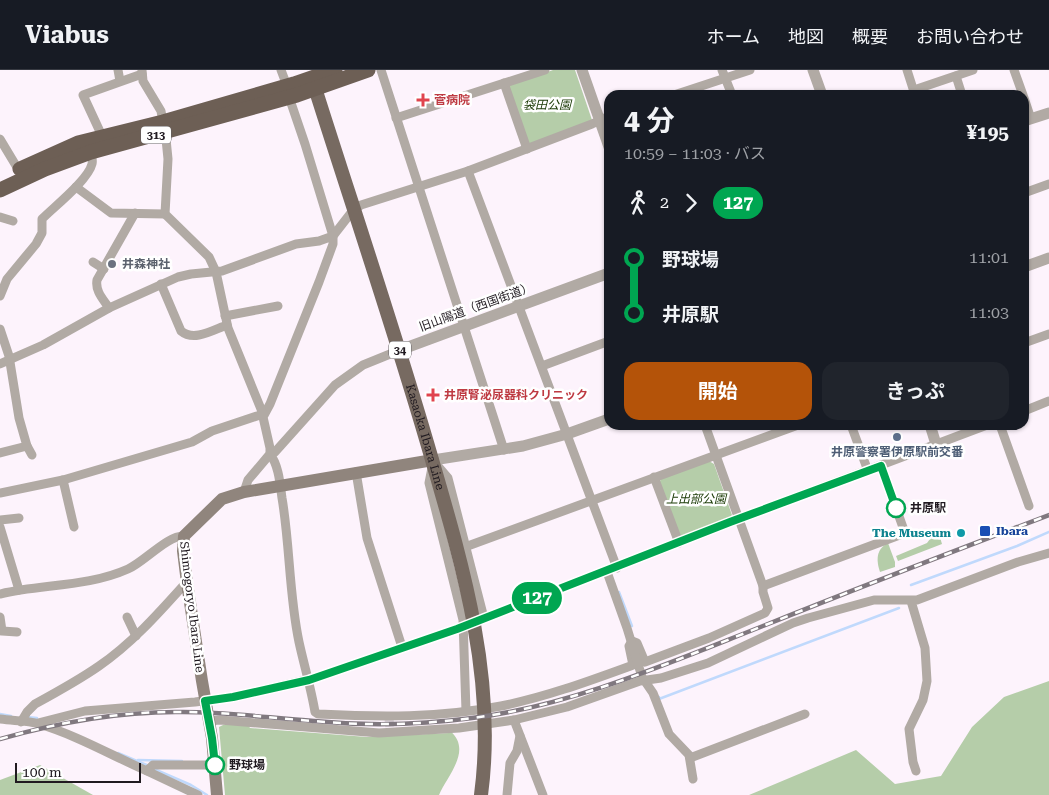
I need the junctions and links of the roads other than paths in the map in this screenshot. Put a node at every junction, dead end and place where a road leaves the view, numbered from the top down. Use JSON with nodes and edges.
{"nodes":[{"id":1,"x":118,"y":70,"type":"edge"},
{"id":2,"x":281,"y":70,"type":"edge"},
{"id":3,"x":335,"y":70,"type":"edge"},
{"id":4,"x":368,"y":70,"type":"edge"},
{"id":5,"x":381,"y":70,"type":"edge"},
{"id":6,"x":545,"y":70,"type":"edge"},
{"id":7,"x":582,"y":70,"type":"edge"},
{"id":8,"x":750,"y":70,"type":"edge"},
{"id":9,"x":805,"y":70,"type":"edge"},
{"id":10,"x":813,"y":70,"type":"edge"},
{"id":11,"x":906,"y":70,"type":"edge"},
{"id":12,"x":973,"y":70,"type":"edge"},
{"id":13,"x":1014,"y":70,"type":"edge"},
{"id":14,"x":142,"y":72,"type":"edge"},
{"id":15,"x":724,"y":74,"type":"edge"},
{"id":16,"x":956,"y":76,"type":"junction"},
{"id":17,"x":312,"y":79,"type":"edge"},
{"id":18,"x":120,"y":81,"type":"junction"},
{"id":19,"x":504,"y":83,"type":"junction"},
{"id":20,"x":686,"y":90,"type":"edge"},
{"id":21,"x":730,"y":90,"type":"edge"},
{"id":22,"x":812,"y":90,"type":"edge"},
{"id":23,"x":820,"y":90,"type":"edge"},
{"id":24,"x":913,"y":90,"type":"edge"},
{"id":25,"x":921,"y":90,"type":"edge"},
{"id":26,"x":960,"y":90,"type":"edge"},
{"id":27,"x":1021,"y":90,"type":"edge"},
{"id":28,"x":288,"y":91,"type":"junction"},
{"id":29,"x":1049,"y":114,"type":"edge"},
{"id":30,"x":396,"y":118,"type":"junction"},
{"id":31,"x":604,"y":118,"type":"edge"},
{"id":32,"x":1029,"y":119,"type":"edge"},
{"id":33,"x":164,"y":127,"type":"junction"},
{"id":34,"x":102,"y":136,"type":"junction"},
{"id":35,"x":0,"y":139,"type":"edge"},
{"id":36,"x":526,"y":149,"type":"junction"},
{"id":37,"x":91,"y":152,"type":"junction"},
{"id":38,"x":18,"y":169,"type":"junction"},
{"id":39,"x":468,"y":171,"type":"junction"},
{"id":40,"x":0,"y":179,"type":"edge"},
{"id":41,"x":1049,"y":184,"type":"edge"},
{"id":42,"x":76,"y":186,"type":"junction"},
{"id":43,"x":418,"y":187,"type":"junction"},
{"id":44,"x":0,"y":190,"type":"edge"},
{"id":45,"x":1029,"y":191,"type":"edge"},
{"id":46,"x":354,"y":209,"type":"junction"},
{"id":47,"x":135,"y":214,"type":"junction"},
{"id":48,"x":165,"y":214,"type":"junction"},
{"id":49,"x":0,"y":217,"type":"edge"},
{"id":50,"x":13,"y":221,"type":"dead end"},
{"id":51,"x":333,"y":236,"type":"junction"},
{"id":52,"x":1049,"y":258,"type":"edge"},
{"id":53,"x":93,"y":262,"type":"dead end"},
{"id":54,"x":1029,"y":265,"type":"edge"},
{"id":55,"x":104,"y":269,"type":"junction"},
{"id":56,"x":216,"y":272,"type":"junction"},
{"id":57,"x":604,"y":275,"type":"edge"},
{"id":58,"x":161,"y":284,"type":"junction"},
{"id":59,"x":0,"y":296,"type":"edge"},
{"id":60,"x":278,"y":306,"type":"dead end"},
{"id":61,"x":519,"y":306,"type":"junction"},
{"id":62,"x":109,"y":308,"type":"junction"},
{"id":63,"x":226,"y":321,"type":"junction"},
{"id":64,"x":465,"y":326,"type":"junction"},
{"id":65,"x":0,"y":329,"type":"edge"},
{"id":66,"x":1049,"y":334,"type":"edge"},
{"id":67,"x":1029,"y":341,"type":"edge"},
{"id":68,"x":604,"y":343,"type":"edge"},
{"id":69,"x":400,"y":350,"type":"junction"},
{"id":70,"x":10,"y":361,"type":"junction"},
{"id":71,"x":0,"y":364,"type":"edge"},
{"id":72,"x":542,"y":366,"type":"junction"},
{"id":73,"x":1049,"y":402,"type":"edge"},
{"id":74,"x":1029,"y":408,"type":"edge"},
{"id":75,"x":264,"y":414,"type":"junction"},
{"id":76,"x":604,"y":421,"type":"edge"},
{"id":77,"x":707,"y":430,"type":"edge"},
{"id":78,"x":784,"y":430,"type":"edge"},
{"id":79,"x":853,"y":430,"type":"edge"},
{"id":80,"x":933,"y":430,"type":"edge"},
{"id":81,"x":939,"y":430,"type":"edge"},
{"id":82,"x":974,"y":430,"type":"edge"},
{"id":83,"x":1002,"y":430,"type":"edge"},
{"id":84,"x":567,"y":434,"type":"junction"},
{"id":85,"x":940,"y":443,"type":"junction"},
{"id":86,"x":27,"y":446,"type":"junction"},
{"id":87,"x":504,"y":450,"type":"junction"},
{"id":88,"x":0,"y":453,"type":"edge"},
{"id":89,"x":270,"y":454,"type":"junction"},
{"id":90,"x":32,"y":455,"type":"dead end"},
{"id":91,"x":716,"y":455,"type":"junction"},
{"id":92,"x":432,"y":460,"type":"junction"},
{"id":93,"x":881,"y":466,"type":"junction"},
{"id":94,"x":868,"y":471,"type":"junction"},
{"id":95,"x":356,"y":472,"type":"junction"},
{"id":96,"x":654,"y":477,"type":"junction"},
{"id":97,"x":63,"y":480,"type":"junction"},
{"id":98,"x":280,"y":486,"type":"junction"},
{"id":99,"x":244,"y":492,"type":"junction"},
{"id":100,"x":0,"y":493,"type":"edge"},
{"id":101,"x":592,"y":500,"type":"junction"},
{"id":102,"x":1030,"y":506,"type":"dead end"},
{"id":103,"x":19,"y":518,"type":"dead end"},
{"id":104,"x":739,"y":519,"type":"junction"},
{"id":105,"x":0,"y":520,"type":"edge"},
{"id":106,"x":0,"y":527,"type":"edge"},
{"id":107,"x":74,"y":527,"type":"dead end"},
{"id":108,"x":184,"y":536,"type":"junction"},
{"id":109,"x":678,"y":542,"type":"junction"},
{"id":110,"x":465,"y":547,"type":"junction"},
{"id":111,"x":1049,"y":553,"type":"edge"},
{"id":112,"x":617,"y":568,"type":"junction"},
{"id":113,"x":607,"y":572,"type":"junction"},
{"id":114,"x":187,"y":583,"type":"junction"},
{"id":115,"x":763,"y":586,"type":"junction"},
{"id":116,"x":19,"y":590,"type":"junction"},
{"id":117,"x":0,"y":594,"type":"edge"},
{"id":118,"x":911,"y":601,"type":"junction"},
{"id":119,"x":0,"y":616,"type":"edge"},
{"id":120,"x":127,"y":617,"type":"dead end"},
{"id":121,"x":474,"y":622,"type":"junction"},
{"id":122,"x":17,"y":632,"type":"dead end"},
{"id":123,"x":136,"y":636,"type":"junction"},
{"id":124,"x":632,"y":641,"type":"junction"},
{"id":125,"x":402,"y":647,"type":"junction"},
{"id":126,"x":309,"y":680,"type":"junction"},
{"id":127,"x":645,"y":680,"type":"junction"},
{"id":128,"x":205,"y":701,"type":"junction"},
{"id":129,"x":466,"y":711,"type":"junction"},
{"id":130,"x":805,"y":714,"type":"dead end"},
{"id":131,"x":0,"y":719,"type":"edge"},
{"id":132,"x":20,"y":719,"type":"junction"},
{"id":133,"x":514,"y":720,"type":"junction"},
{"id":134,"x":209,"y":722,"type":"junction"},
{"id":135,"x":38,"y":723,"type":"junction"},
{"id":136,"x":0,"y":726,"type":"edge"},
{"id":137,"x":520,"y":736,"type":"junction"},
{"id":138,"x":690,"y":758,"type":"junction"},
{"id":139,"x":215,"y":765,"type":"junction"},
{"id":140,"x":149,"y":768,"type":"junction"},
{"id":141,"x":916,"y":770,"type":"dead end"},
{"id":142,"x":693,"y":779,"type":"dead end"},
{"id":143,"x":198,"y":795,"type":"edge"},
{"id":144,"x":217,"y":795,"type":"edge"},
{"id":145,"x":481,"y":795,"type":"edge"},
{"id":146,"x":507,"y":795,"type":"edge"},
{"id":147,"x":543,"y":795,"type":"edge"}],
"edges":[{"from":1,"to":18,"type":"street"},
{"from":2,"to":28,"type":"street"},
{"from":3,"to":17,"type":"highway"},
{"from":4,"to":17,"type":"highway"},
{"from":5,"to":30,"type":"street"},
{"from":6,"to":19,"type":"street"},
{"from":7,"to":31,"type":"street"},
{"from":8,"to":15,"type":"street"},
{"from":9,"to":22,"type":"street"},
{"from":10,"to":23,"type":"street"},
{"from":11,"to":24,"type":"street"},
{"from":12,"to":16,"type":"street"},
{"from":13,"to":27,"type":"street"},
{"from":14,"to":18,"type":"street"},
{"from":14,"to":33,"type":"street"},
{"from":15,"to":20,"type":"street"},
{"from":15,"to":21,"type":"street"},
{"from":16,"to":25,"type":"street"},
{"from":16,"to":26,"type":"street"},
{"from":17,"to":28,"type":"highway","number":"313"},
{"from":17,"to":46,"type":"main road","name":"Kasaoka Ibara Line","number":"34"},
{"from":18,"to":34,"type":"street"},
{"from":19,"to":30,"type":"street"},
{"from":19,"to":36,"type":"street"},
{"from":28,"to":33,"type":"highway","number":"313"},
{"from":28,"to":51,"type":"street"},
{"from":29,"to":32,"type":"street"},
{"from":30,"to":43,"type":"street"},
{"from":31,"to":36,"type":"street"},
{"from":33,"to":34,"type":"highway","number":"313"},
{"from":33,"to":37,"type":"highway","number":"313"},
{"from":33,"to":48,"type":"street"},
{"from":34,"to":38,"type":"highway","number":"313"},
{"from":35,"to":38,"type":"street"},
{"from":36,"to":39,"type":"street"},
{"from":37,"to":42,"type":"street"},
{"from":37,"to":44,"type":"highway","number":"313"},
{"from":38,"to":40,"type":"highway","number":"313"},
{"from":39,"to":43,"type":"street"},
{"from":39,"to":61,"type":"street"},
{"from":41,"to":45,"type":"street"},
{"from":42,"to":47,"type":"street"},
{"from":42,"to":59,"type":"street"},
{"from":43,"to":46,"type":"street"},
{"from":43,"to":64,"type":"street"},
{"from":46,"to":51,"type":"street"},
{"from":46,"to":69,"type":"main road","name":"Kasaoka Ibara Line","number":"34"},
{"from":47,"to":48,"type":"street"},
{"from":47,"to":55,"type":"street"},
{"from":48,"to":56,"type":"street"},
{"from":49,"to":50,"type":"street"},
{"from":51,"to":56,"type":"street"},
{"from":51,"to":75,"type":"street"},
{"from":52,"to":54,"type":"street"},
{"from":53,"to":55,"type":"street"},
{"from":55,"to":62,"type":"street"},
{"from":56,"to":58,"type":"street"},
{"from":56,"to":63,"type":"street"},
{"from":57,"to":61,"type":"street","name":"旧山陽道（西国街道）"},
{"from":58,"to":62,"type":"street"},
{"from":58,"to":63,"type":"street"},
{"from":60,"to":63,"type":"street"},
{"from":61,"to":64,"type":"street","name":"旧山陽道（西国街道）"},
{"from":61,"to":72,"type":"street"},
{"from":62,"to":70,"type":"street"},
{"from":63,"to":75,"type":"street"},
{"from":64,"to":69,"type":"street","name":"旧山陽道（西国街道）"},
{"from":64,"to":87,"type":"street"},
{"from":65,"to":70,"type":"street"},
{"from":66,"to":67,"type":"street"},
{"from":68,"to":72,"type":"street"},
{"from":69,"to":89,"type":"street","name":"旧山陽道（西国街道）"},
{"from":69,"to":92,"type":"main road","name":"Kasaoka Ibara Line","number":"34"},
{"from":70,"to":71,"type":"street"},
{"from":70,"to":86,"type":"street"},
{"from":72,"to":84,"type":"street"},
{"from":73,"to":74,"type":"street"},
{"from":75,"to":89,"type":"street"},
{"from":75,"to":97,"type":"street"},
{"from":76,"to":84,"type":"street"},
{"from":77,"to":91,"type":"street"},
{"from":78,"to":91,"type":"street"},
{"from":79,"to":94,"type":"street"},
{"from":80,"to":85,"type":"street"},
{"from":81,"to":85,"type":"street"},
{"from":82,"to":85,"type":"street"},
{"from":83,"to":102,"type":"street"},
{"from":84,"to":87,"type":"street"},
{"from":84,"to":101,"type":"street"},
{"from":85,"to":93,"type":"street"},
{"from":86,"to":88,"type":"street"},
{"from":86,"to":90,"type":"street"},
{"from":87,"to":92,"type":"street"},
{"from":89,"to":98,"type":"street"},
{"from":89,"to":99,"type":"street","name":"旧山陽道（西国街道）"},
{"from":91,"to":96,"type":"street"},
{"from":91,"to":104,"type":"street"},
{"from":92,"to":95,"type":"main road","name":"Shimogoryo Ibara Line"},
{"from":92,"to":110,"type":"street"},
{"from":92,"to":121,"type":"main road","name":"Kasaoka Ibara Line","number":"34"},
{"from":93,"to":94,"type":"street"},
{"from":93,"to":115,"type":"street"},
{"from":94,"to":104,"type":"street"},
{"from":95,"to":98,"type":"main road","name":"Shimogoryo Ibara Line"},
{"from":95,"to":125,"type":"street"},
{"from":96,"to":101,"type":"street"},
{"from":96,"to":109,"type":"street"},
{"from":97,"to":100,"type":"street"},
{"from":97,"to":107,"type":"street"},
{"from":98,"to":99,"type":"main road","name":"Shimogoryo Ibara Line"},
{"from":98,"to":126,"type":"street"},
{"from":99,"to":108,"type":"main road","name":"Shimogoryo Ibara Line"},
{"from":101,"to":110,"type":"street"},
{"from":101,"to":112,"type":"street"},
{"from":103,"to":105,"type":"street"},
{"from":104,"to":109,"type":"street"},
{"from":104,"to":115,"type":"street"},
{"from":106,"to":116,"type":"street"},
{"from":108,"to":114,"type":"main road","name":"Shimogoryo Ibara Line"},
{"from":108,"to":116,"type":"street"},
{"from":109,"to":112,"type":"street"},
{"from":110,"to":121,"type":"street"},
{"from":111,"to":118,"type":"street"},
{"from":112,"to":113,"type":"street"},
{"from":113,"to":121,"type":"street"},
{"from":113,"to":124,"type":"street"},
{"from":114,"to":123,"type":"street"},
{"from":114,"to":128,"type":"main road","name":"Shimogoryo Ibara Line"},
{"from":115,"to":124,"type":"street"},
{"from":116,"to":117,"type":"street"},
{"from":118,"to":127,"type":"street"},
{"from":118,"to":141,"type":"street"},
{"from":119,"to":122,"type":"street"},
{"from":120,"to":123,"type":"street"},
{"from":121,"to":125,"type":"street"},
{"from":121,"to":129,"type":"street"},
{"from":121,"to":145,"type":"main road","name":"Kasaoka Ibara Line","number":"34"},
{"from":123,"to":132,"type":"street"},
{"from":124,"to":127,"type":"street"},
{"from":124,"to":129,"type":"street"},
{"from":125,"to":126,"type":"street"},
{"from":126,"to":128,"type":"street"},
{"from":126,"to":129,"type":"street"},
{"from":127,"to":133,"type":"street"},
{"from":127,"to":138,"type":"street"},
{"from":128,"to":134,"type":"main road","name":"Shimogoryo Ibara Line"},
{"from":128,"to":135,"type":"street"},
{"from":130,"to":138,"type":"street"},
{"from":131,"to":132,"type":"street"},
{"from":132,"to":135,"type":"street"},
{"from":132,"to":136,"type":"street"},
{"from":133,"to":134,"type":"street"},
{"from":133,"to":137,"type":"street"},
{"from":134,"to":139,"type":"main road","name":"Shimogoryo Ibara Line"},
{"from":135,"to":140,"type":"street"},
{"from":137,"to":146,"type":"street"},
{"from":137,"to":147,"type":"street"},
{"from":138,"to":142,"type":"street"},
{"from":139,"to":140,"type":"street"},
{"from":139,"to":144,"type":"main road","name":"Shimogoryo Ibara Line"},
{"from":140,"to":143,"type":"street"}]}
